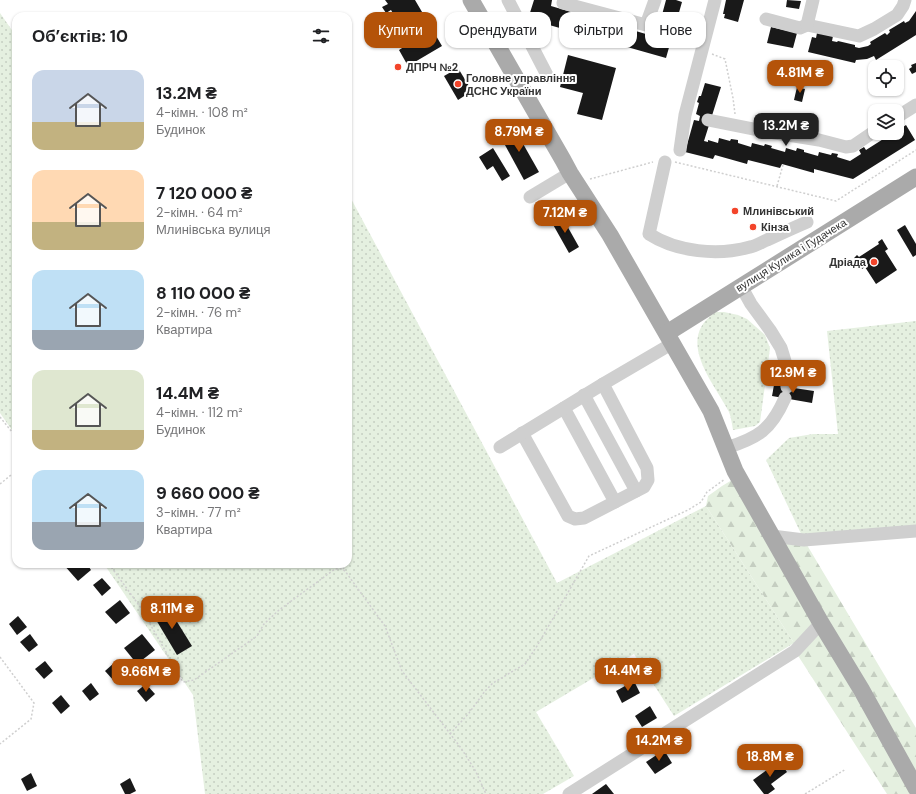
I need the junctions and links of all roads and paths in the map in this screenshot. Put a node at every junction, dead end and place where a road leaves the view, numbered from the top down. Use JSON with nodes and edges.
{"nodes":[{"id":1,"x":471,"y":0,"type":"edge"},
{"id":2,"x":508,"y":0,"type":"edge"},
{"id":3,"x":564,"y":0,"type":"edge"},
{"id":4,"x":655,"y":0,"type":"edge"},
{"id":5,"x":715,"y":0,"type":"edge"},
{"id":6,"x":813,"y":0,"type":"edge"},
{"id":7,"x":905,"y":0,"type":"edge"},
{"id":8,"x":766,"y":19,"type":"dead end"},
{"id":9,"x":807,"y":25,"type":"junction"},
{"id":10,"x":701,"y":50,"type":"junction"},
{"id":11,"x":548,"y":77,"type":"dead end"},
{"id":12,"x":916,"y":105,"type":"edge"},
{"id":13,"x":904,"y":113,"type":"edge"},
{"id":14,"x":686,"y":115,"type":"junction"},
{"id":15,"x":735,"y":126,"type":"junction"},
{"id":16,"x":868,"y":136,"type":"edge"},
{"id":17,"x":680,"y":150,"type":"dead end"},
{"id":18,"x":916,"y":150,"type":"edge"},
{"id":19,"x":665,"y":162,"type":"junction"},
{"id":20,"x":783,"y":165,"type":"dead end"},
{"id":21,"x":570,"y":173,"type":"junction"},
{"id":22,"x":916,"y":177,"type":"edge"},
{"id":23,"x":590,"y":179,"type":"dead end"},
{"id":24,"x":777,"y":186,"type":"junction"},
{"id":25,"x":530,"y":197,"type":"dead end"},
{"id":26,"x":818,"y":238,"type":"junction"},
{"id":27,"x":741,"y":286,"type":"junction"},
{"id":28,"x":670,"y":338,"type":"junction"},
{"id":29,"x":602,"y":384,"type":"junction"},
{"id":30,"x":584,"y":395,"type":"junction"},
{"id":31,"x":564,"y":408,"type":"junction"},
{"id":32,"x":0,"y":417,"type":"edge"},
{"id":33,"x":12,"y":433,"type":"edge"},
{"id":34,"x":522,"y":433,"type":"junction"},
{"id":35,"x":500,"y":447,"type":"dead end"},
{"id":36,"x":726,"y":448,"type":"junction"},
{"id":37,"x":735,"y":471,"type":"junction"},
{"id":38,"x":12,"y":474,"type":"edge"},
{"id":39,"x":0,"y":484,"type":"edge"},
{"id":40,"x":636,"y":492,"type":"junction"},
{"id":41,"x":615,"y":502,"type":"junction"},
{"id":42,"x":916,"y":531,"type":"edge"},
{"id":43,"x":772,"y":536,"type":"junction"},
{"id":44,"x":112,"y":568,"type":"edge"},
{"id":45,"x":345,"y":570,"type":"joint"},
{"id":46,"x":821,"y":623,"type":"junction"},
{"id":47,"x":0,"y":657,"type":"edge"},
{"id":48,"x":450,"y":734,"type":"junction"},
{"id":49,"x":0,"y":744,"type":"edge"},
{"id":50,"x":846,"y":769,"type":"dead end"},
{"id":51,"x":916,"y":788,"type":"edge"},
{"id":52,"x":486,"y":794,"type":"edge"},
{"id":53,"x":569,"y":794,"type":"edge"},
{"id":54,"x":805,"y":794,"type":"edge"}],
"edges":[{"from":1,"to":21,"type":"main road"},
{"from":2,"to":11,"type":"street"},
{"from":3,"to":4,"type":"street"},
{"from":5,"to":10,"type":"street"},
{"from":6,"to":9,"type":"street"},
{"from":7,"to":9,"type":"street"},
{"from":8,"to":9,"type":"street"},
{"from":10,"to":14,"type":"street"},
{"from":10,"to":15,"type":"path"},
{"from":12,"to":13,"type":"street"},
{"from":14,"to":15,"type":"street"},
{"from":14,"to":17,"type":"street"},
{"from":15,"to":16,"type":"street"},
{"from":18,"to":24,"type":"path"},
{"from":19,"to":23,"type":"path"},
{"from":19,"to":24,"type":"path"},
{"from":19,"to":26,"type":"street"},
{"from":20,"to":24,"type":"path"},
{"from":21,"to":25,"type":"street"},
{"from":21,"to":28,"type":"main road"},
{"from":22,"to":26,"type":"main road","name":"вулиця Кулика і Гудачека"},
{"from":26,"to":27,"type":"main road","name":"вулиця Кулика і Гудачека"},
{"from":27,"to":28,"type":"main road","name":"вулиця Кулика і Гудачека"},
{"from":27,"to":36,"type":"street"},
{"from":28,"to":29,"type":"street"},
{"from":28,"to":36,"type":"main road"},
{"from":29,"to":30,"type":"street"},
{"from":29,"to":40,"type":"street"},
{"from":30,"to":31,"type":"street"},
{"from":30,"to":40,"type":"street"},
{"from":31,"to":34,"type":"street"},
{"from":31,"to":41,"type":"street"},
{"from":32,"to":33,"type":"path"},
{"from":34,"to":35,"type":"street"},
{"from":34,"to":41,"type":"street"},
{"from":36,"to":37,"type":"main road"},
{"from":37,"to":43,"type":"main road"},
{"from":37,"to":48,"type":"path"},
{"from":38,"to":39,"type":"path"},
{"from":40,"to":41,"type":"street"},
{"from":42,"to":43,"type":"street"},
{"from":43,"to":46,"type":"main road"},
{"from":44,"to":45,"type":"path"},
{"from":45,"to":48,"type":"path"},
{"from":46,"to":51,"type":"main road"},
{"from":46,"to":53,"type":"street"},
{"from":47,"to":49,"type":"path"},
{"from":48,"to":52,"type":"path"},
{"from":50,"to":54,"type":"path"}]}
